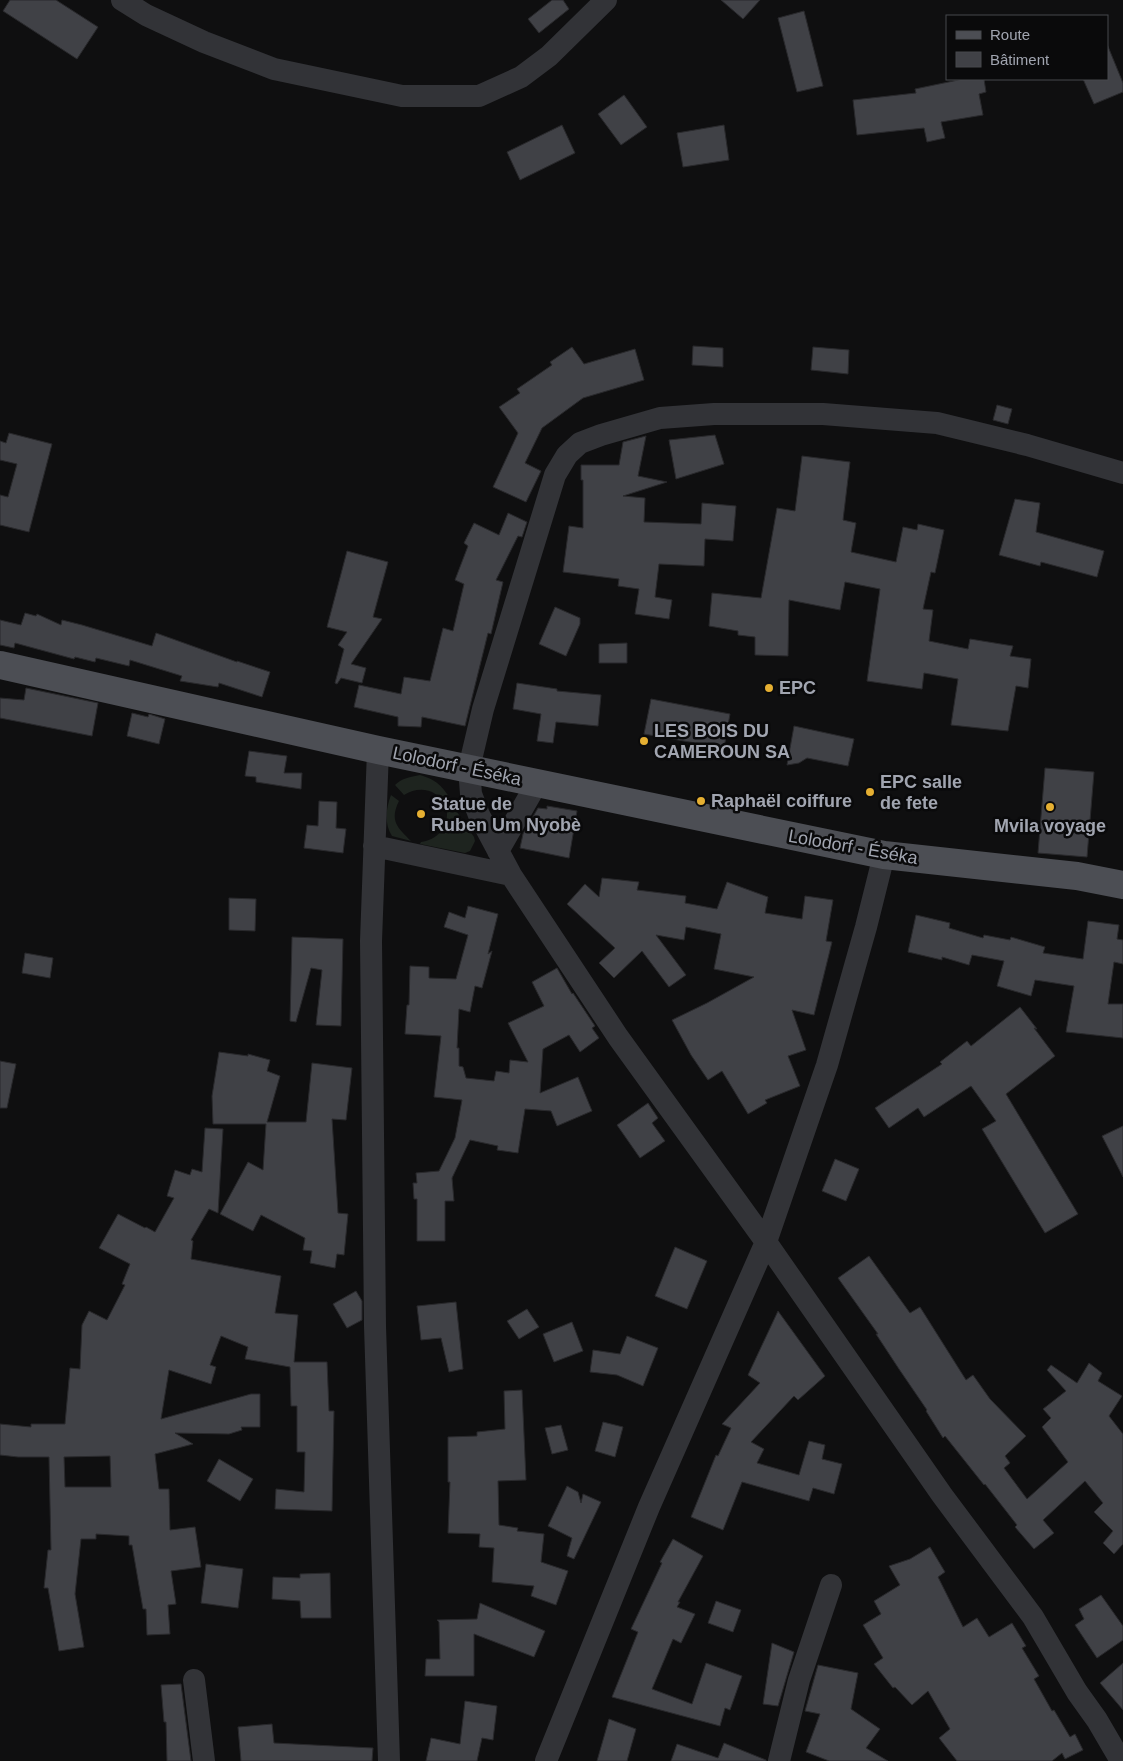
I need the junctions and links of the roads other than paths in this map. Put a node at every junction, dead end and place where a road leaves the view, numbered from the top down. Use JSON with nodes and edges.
{"nodes":[{"id":1,"x":122,"y":0,"type":"edge"},
{"id":2,"x":606,"y":0,"type":"edge"},
{"id":3,"x":1123,"y":473,"type":"edge"},
{"id":4,"x":0,"y":665,"type":"edge"},
{"id":5,"x":378,"y":750,"type":"junction"},
{"id":6,"x":469,"y":768,"type":"junction"},
{"id":7,"x":537,"y":783,"type":"junction"},
{"id":8,"x":374,"y":846,"type":"junction"},
{"id":9,"x":498,"y":851,"type":"junction"},
{"id":10,"x":884,"y":855,"type":"junction"},
{"id":11,"x":511,"y":875,"type":"junction"},
{"id":12,"x":1123,"y":885,"type":"edge"},
{"id":13,"x":766,"y":1242,"type":"junction"},
{"id":14,"x":831,"y":1585,"type":"dead end"},
{"id":15,"x":194,"y":1680,"type":"dead end"},
{"id":16,"x":204,"y":1761,"type":"edge"},
{"id":17,"x":389,"y":1761,"type":"edge"},
{"id":18,"x":546,"y":1761,"type":"edge"},
{"id":19,"x":779,"y":1761,"type":"edge"},
{"id":20,"x":1121,"y":1761,"type":"edge"}],
"edges":[{"from":1,"to":2,"type":"street"},
{"from":3,"to":6,"type":"street"},
{"from":4,"to":5,"type":"main road","name":"Lolodorf - Éséka"},
{"from":5,"to":6,"type":"main road","name":"Lolodorf - Éséka"},
{"from":5,"to":8,"type":"street"},
{"from":6,"to":7,"type":"main road","name":"Lolodorf - Éséka"},
{"from":6,"to":9,"type":"street"},
{"from":7,"to":9,"type":"street"},
{"from":7,"to":10,"type":"main road","name":"Lolodorf - Éséka"},
{"from":8,"to":11,"type":"street"},
{"from":8,"to":17,"type":"street"},
{"from":9,"to":11,"type":"street"},
{"from":10,"to":12,"type":"main road","name":"Lolodorf - Éséka"},
{"from":10,"to":13,"type":"street"},
{"from":11,"to":13,"type":"street"},
{"from":13,"to":18,"type":"street"},
{"from":13,"to":20,"type":"street"},
{"from":14,"to":19,"type":"street"},
{"from":15,"to":16,"type":"street"}]}
